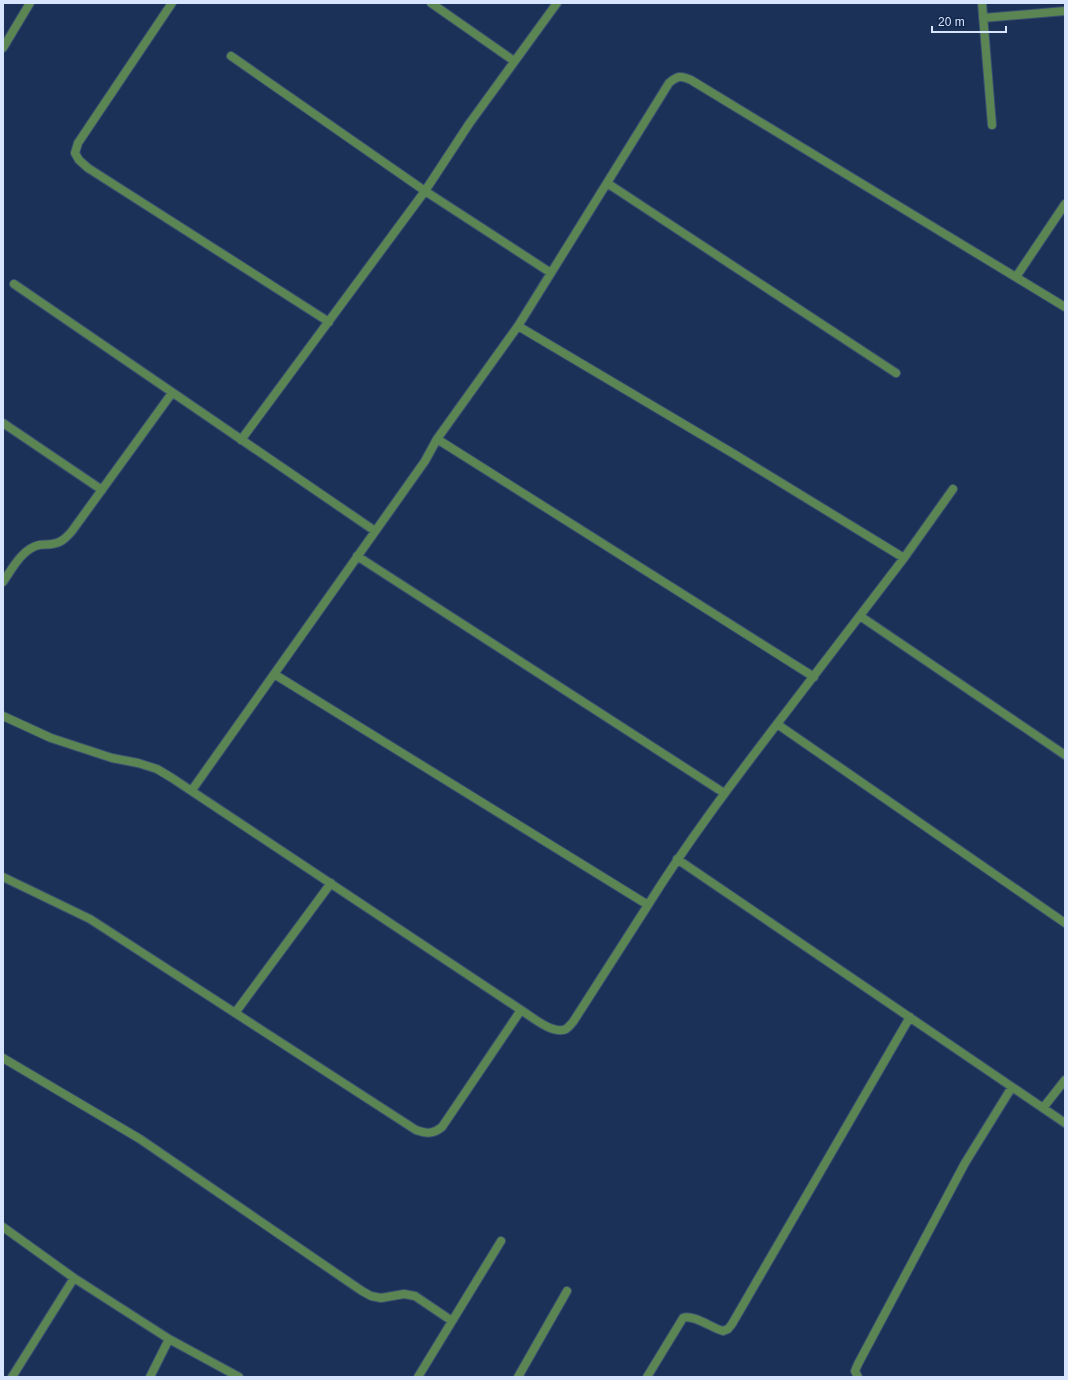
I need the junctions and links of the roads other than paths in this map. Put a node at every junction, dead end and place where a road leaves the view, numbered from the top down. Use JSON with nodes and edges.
{"nodes":[{"id":1,"x":30,"y":3,"type":"edge"},
{"id":2,"x":172,"y":3,"type":"edge"},
{"id":3,"x":431,"y":3,"type":"edge"},
{"id":4,"x":557,"y":3,"type":"edge"},
{"id":5,"x":982,"y":3,"type":"edge"},
{"id":6,"x":1065,"y":11,"type":"edge"},
{"id":7,"x":983,"y":18,"type":"junction"},
{"id":8,"x":3,"y":48,"type":"edge"},
{"id":9,"x":231,"y":56,"type":"dead end"},
{"id":10,"x":514,"y":61,"type":"junction"},
{"id":11,"x":992,"y":125,"type":"dead end"},
{"id":12,"x":607,"y":183,"type":"junction"},
{"id":13,"x":425,"y":191,"type":"junction"},
{"id":14,"x":1065,"y":204,"type":"edge"},
{"id":15,"x":551,"y":273,"type":"junction"},
{"id":16,"x":1016,"y":277,"type":"junction"},
{"id":17,"x":14,"y":284,"type":"dead end"},
{"id":18,"x":1065,"y":307,"type":"edge"},
{"id":19,"x":329,"y":322,"type":"junction"},
{"id":20,"x":518,"y":326,"type":"junction"},
{"id":21,"x":896,"y":373,"type":"dead end"},
{"id":22,"x":172,"y":393,"type":"junction"},
{"id":23,"x":3,"y":423,"type":"edge"},
{"id":24,"x":438,"y":439,"type":"junction"},
{"id":25,"x":241,"y":440,"type":"junction"},
{"id":26,"x":954,"y":489,"type":"dead end"},
{"id":27,"x":102,"y":490,"type":"junction"},
{"id":28,"x":375,"y":532,"type":"junction"},
{"id":29,"x":357,"y":556,"type":"junction"},
{"id":30,"x":904,"y":558,"type":"junction"},
{"id":31,"x":3,"y":582,"type":"edge"},
{"id":32,"x":860,"y":616,"type":"junction"},
{"id":33,"x":274,"y":674,"type":"junction"},
{"id":34,"x":814,"y":676,"type":"junction"},
{"id":35,"x":3,"y":716,"type":"edge"},
{"id":36,"x":777,"y":724,"type":"junction"},
{"id":37,"x":1065,"y":755,"type":"edge"},
{"id":38,"x":192,"y":790,"type":"junction"},
{"id":39,"x":724,"y":793,"type":"junction"},
{"id":40,"x":677,"y":859,"type":"junction"},
{"id":41,"x":3,"y":877,"type":"edge"},
{"id":42,"x":331,"y":883,"type":"junction"},
{"id":43,"x":648,"y":905,"type":"junction"},
{"id":44,"x":1065,"y":923,"type":"edge"},
{"id":45,"x":521,"y":1010,"type":"junction"},
{"id":46,"x":235,"y":1013,"type":"junction"},
{"id":47,"x":910,"y":1017,"type":"junction"},
{"id":48,"x":3,"y":1058,"type":"edge"},
{"id":49,"x":1065,"y":1080,"type":"edge"},
{"id":50,"x":1012,"y":1087,"type":"junction"},
{"id":51,"x":1043,"y":1108,"type":"junction"},
{"id":52,"x":1065,"y":1123,"type":"edge"},
{"id":53,"x":3,"y":1227,"type":"edge"},
{"id":54,"x":500,"y":1241,"type":"dead end"},
{"id":55,"x":74,"y":1278,"type":"junction"},
{"id":56,"x":567,"y":1291,"type":"dead end"},
{"id":57,"x":452,"y":1321,"type":"junction"},
{"id":58,"x":169,"y":1339,"type":"junction"},
{"id":59,"x":12,"y":1377,"type":"edge"},
{"id":60,"x":150,"y":1377,"type":"edge"},
{"id":61,"x":239,"y":1377,"type":"edge"},
{"id":62,"x":418,"y":1377,"type":"edge"},
{"id":63,"x":518,"y":1377,"type":"edge"},
{"id":64,"x":647,"y":1377,"type":"edge"},
{"id":65,"x":858,"y":1377,"type":"edge"}],
"edges":[{"from":1,"to":8,"type":"street"},
{"from":2,"to":19,"type":"street"},
{"from":3,"to":10,"type":"street"},
{"from":4,"to":10,"type":"street"},
{"from":5,"to":7,"type":"street"},
{"from":6,"to":7,"type":"street"},
{"from":7,"to":11,"type":"street"},
{"from":9,"to":13,"type":"street"},
{"from":10,"to":13,"type":"street"},
{"from":12,"to":15,"type":"street"},
{"from":12,"to":16,"type":"street"},
{"from":12,"to":21,"type":"street"},
{"from":13,"to":15,"type":"street"},
{"from":13,"to":19,"type":"street"},
{"from":14,"to":16,"type":"street"},
{"from":15,"to":20,"type":"street"},
{"from":16,"to":18,"type":"street"},
{"from":17,"to":22,"type":"street"},
{"from":19,"to":25,"type":"street"},
{"from":20,"to":24,"type":"street"},
{"from":20,"to":30,"type":"street"},
{"from":22,"to":25,"type":"street"},
{"from":22,"to":27,"type":"street"},
{"from":23,"to":27,"type":"street"},
{"from":24,"to":28,"type":"street"},
{"from":24,"to":34,"type":"street"},
{"from":25,"to":28,"type":"street"},
{"from":26,"to":30,"type":"street"},
{"from":27,"to":31,"type":"street"},
{"from":28,"to":29,"type":"street"},
{"from":29,"to":33,"type":"street"},
{"from":29,"to":39,"type":"street"},
{"from":30,"to":32,"type":"street"},
{"from":32,"to":34,"type":"street"},
{"from":32,"to":37,"type":"street"},
{"from":33,"to":38,"type":"street"},
{"from":33,"to":43,"type":"street"},
{"from":34,"to":36,"type":"street"},
{"from":35,"to":38,"type":"street"},
{"from":36,"to":39,"type":"street"},
{"from":36,"to":44,"type":"street"},
{"from":38,"to":42,"type":"street"},
{"from":39,"to":40,"type":"street"},
{"from":40,"to":43,"type":"street"},
{"from":40,"to":47,"type":"street"},
{"from":41,"to":46,"type":"street"},
{"from":42,"to":45,"type":"street"},
{"from":42,"to":46,"type":"street"},
{"from":43,"to":45,"type":"street"},
{"from":45,"to":46,"type":"street"},
{"from":47,"to":50,"type":"street"},
{"from":47,"to":64,"type":"street"},
{"from":48,"to":57,"type":"street"},
{"from":49,"to":51,"type":"street"},
{"from":50,"to":51,"type":"street"},
{"from":50,"to":65,"type":"street"},
{"from":51,"to":52,"type":"street"},
{"from":53,"to":55,"type":"street"},
{"from":54,"to":57,"type":"street"},
{"from":55,"to":58,"type":"street"},
{"from":55,"to":59,"type":"street"},
{"from":56,"to":63,"type":"street"},
{"from":57,"to":62,"type":"street"},
{"from":58,"to":60,"type":"street"},
{"from":58,"to":61,"type":"street"}]}
